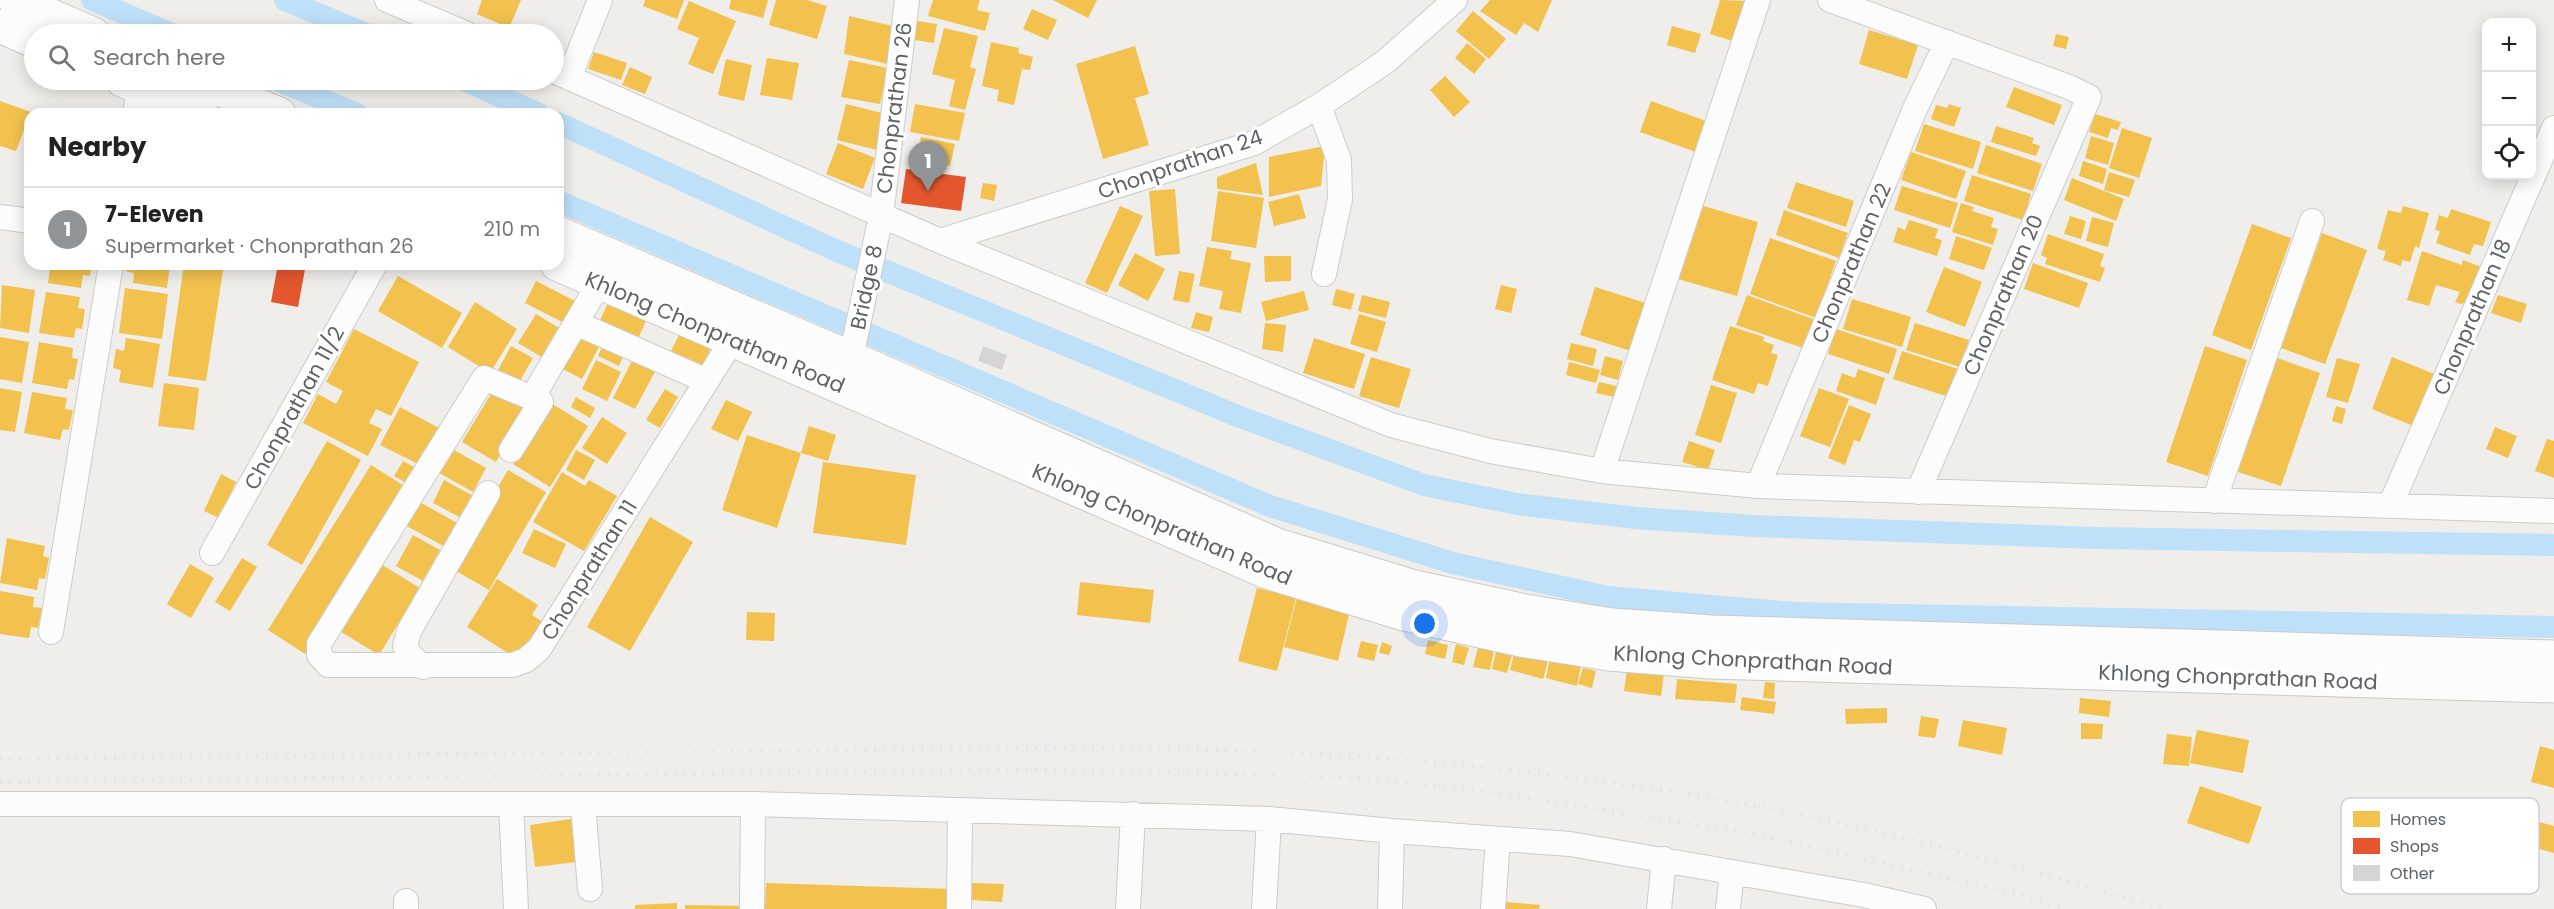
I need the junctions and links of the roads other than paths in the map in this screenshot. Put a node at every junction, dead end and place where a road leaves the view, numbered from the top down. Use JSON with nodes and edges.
{"nodes":[{"id":1,"x":15,"y":0,"type":"edge"},
{"id":2,"x":387,"y":0,"type":"edge"},
{"id":3,"x":600,"y":0,"type":"edge"},
{"id":4,"x":907,"y":0,"type":"edge"},
{"id":5,"x":1758,"y":0,"type":"edge"},
{"id":6,"x":1830,"y":0,"type":"edge"},
{"id":7,"x":1447,"y":3,"type":"edge"},
{"id":8,"x":438,"y":10,"type":"edge"},
{"id":9,"x":70,"y":24,"type":"edge"},
{"id":10,"x":455,"y":24,"type":"edge"},
{"id":11,"x":0,"y":26,"type":"edge"},
{"id":12,"x":24,"y":37,"type":"edge"},
{"id":13,"x":1947,"y":42,"type":"junction"},
{"id":14,"x":564,"y":68,"type":"edge"},
{"id":15,"x":564,"y":75,"type":"edge"},
{"id":16,"x":221,"y":90,"type":"edge"},
{"id":17,"x":132,"y":94,"type":"edge"},
{"id":18,"x":1319,"y":106,"type":"junction"},
{"id":19,"x":181,"y":108,"type":"edge"},
{"id":20,"x":265,"y":108,"type":"edge"},
{"id":21,"x":2554,"y":128,"type":"edge"},
{"id":22,"x":881,"y":216,"type":"junction"},
{"id":23,"x":0,"y":217,"type":"edge"},
{"id":24,"x":24,"y":221,"type":"edge"},
{"id":25,"x":2312,"y":221,"type":"dead end"},
{"id":26,"x":564,"y":235,"type":"edge"},
{"id":27,"x":940,"y":241,"type":"junction"},
{"id":28,"x":564,"y":267,"type":"edge"},
{"id":29,"x":110,"y":270,"type":"edge"},
{"id":30,"x":372,"y":270,"type":"edge"},
{"id":31,"x":1324,"y":274,"type":"dead end"},
{"id":32,"x":600,"y":282,"type":"junction"},
{"id":33,"x":576,"y":323,"type":"junction"},
{"id":34,"x":733,"y":339,"type":"junction"},
{"id":35,"x":846,"y":372,"type":"junction"},
{"id":36,"x":706,"y":381,"type":"junction"},
{"id":37,"x":532,"y":398,"type":"junction"},
{"id":38,"x":511,"y":450,"type":"dead end"},
{"id":39,"x":1602,"y":471,"type":"junction"},
{"id":40,"x":1758,"y":486,"type":"junction"},
{"id":41,"x":1918,"y":492,"type":"junction"},
{"id":42,"x":488,"y":493,"type":"dead end"},
{"id":43,"x":2214,"y":501,"type":"junction"},
{"id":44,"x":2390,"y":506,"type":"junction"},
{"id":45,"x":2554,"y":511,"type":"edge"},
{"id":46,"x":212,"y":553,"type":"dead end"},
{"id":47,"x":51,"y":632,"type":"dead end"},
{"id":48,"x":2554,"y":657,"type":"edge"},
{"id":49,"x":423,"y":667,"type":"junction"},
{"id":50,"x":2554,"y":686,"type":"edge"},
{"id":51,"x":0,"y":804,"type":"edge"},
{"id":52,"x":511,"y":804,"type":"junction"},
{"id":53,"x":583,"y":804,"type":"junction"},
{"id":54,"x":753,"y":804,"type":"junction"},
{"id":55,"x":960,"y":810,"type":"junction"},
{"id":56,"x":1133,"y":814,"type":"junction"},
{"id":57,"x":1269,"y":819,"type":"junction"},
{"id":58,"x":1392,"y":831,"type":"junction"},
{"id":59,"x":1497,"y":839,"type":"junction"},
{"id":60,"x":1664,"y":859,"type":"junction"},
{"id":61,"x":1732,"y":873,"type":"junction"},
{"id":62,"x":590,"y":889,"type":"dead end"},
{"id":63,"x":1863,"y":902,"type":"edge"},
{"id":64,"x":516,"y":909,"type":"edge"},
{"id":65,"x":752,"y":909,"type":"edge"},
{"id":66,"x":959,"y":909,"type":"edge"},
{"id":67,"x":1128,"y":909,"type":"edge"},
{"id":68,"x":1264,"y":909,"type":"edge"},
{"id":69,"x":1390,"y":909,"type":"edge"},
{"id":70,"x":1493,"y":909,"type":"edge"},
{"id":71,"x":1659,"y":909,"type":"edge"},
{"id":72,"x":1728,"y":909,"type":"edge"},
{"id":73,"x":1924,"y":909,"type":"edge"}],
"edges":[{"from":1,"to":9,"type":"street"},
{"from":2,"to":8,"type":"street"},
{"from":3,"to":14,"type":"street"},
{"from":4,"to":22,"type":"street","name":"Chonprathan 26"},
{"from":5,"to":39,"type":"street"},
{"from":6,"to":13,"type":"street"},
{"from":7,"to":18,"type":"street","name":"Chonprathan 24"},
{"from":8,"to":10,"type":"street"},
{"from":11,"to":12,"type":"street"},
{"from":13,"to":40,"type":"street","name":"Chonprathan 22"},
{"from":13,"to":41,"type":"street","name":"Chonprathan 20"},
{"from":15,"to":22,"type":"street"},
{"from":16,"to":20,"type":"street"},
{"from":17,"to":19,"type":"street"},
{"from":18,"to":27,"type":"street","name":"Chonprathan 24"},
{"from":18,"to":31,"type":"street"},
{"from":21,"to":44,"type":"street","name":"Chonprathan 18"},
{"from":22,"to":27,"type":"street"},
{"from":22,"to":35,"type":"street","name":"Bridge 8"},
{"from":23,"to":24,"type":"street"},
{"from":25,"to":43,"type":"street"},
{"from":26,"to":35,"type":"street","name":"Khlong Chonprathan Road"},
{"from":27,"to":39,"type":"street"},
{"from":28,"to":32,"type":"street","name":"Khlong Chonprathan Road"},
{"from":29,"to":47,"type":"street"},
{"from":30,"to":46,"type":"street","name":"Chonprathan 11/2"},
{"from":32,"to":33,"type":"street"},
{"from":32,"to":34,"type":"street","name":"Khlong Chonprathan Road"},
{"from":33,"to":36,"type":"street"},
{"from":33,"to":37,"type":"street"},
{"from":34,"to":35,"type":"street","name":"Khlong Chonprathan Road"},
{"from":34,"to":36,"type":"street","name":"Chonprathan 11"},
{"from":35,"to":48,"type":"street","name":"Khlong Chonprathan Road"},
{"from":35,"to":50,"type":"street","name":"Khlong Chonprathan Road"},
{"from":36,"to":49,"type":"street","name":"Chonprathan 11"},
{"from":37,"to":38,"type":"street"},
{"from":37,"to":49,"type":"street","name":"Chonprathan 11"},
{"from":39,"to":40,"type":"street"},
{"from":40,"to":41,"type":"street"},
{"from":41,"to":43,"type":"street"},
{"from":42,"to":49,"type":"street"},
{"from":43,"to":44,"type":"street"},
{"from":44,"to":45,"type":"street"},
{"from":51,"to":52,"type":"street"},
{"from":52,"to":53,"type":"street"},
{"from":52,"to":64,"type":"street"},
{"from":53,"to":54,"type":"street"},
{"from":53,"to":62,"type":"street"},
{"from":54,"to":55,"type":"street"},
{"from":54,"to":65,"type":"street"},
{"from":55,"to":56,"type":"street"},
{"from":55,"to":66,"type":"street"},
{"from":56,"to":57,"type":"street"},
{"from":56,"to":67,"type":"street"},
{"from":57,"to":58,"type":"street"},
{"from":57,"to":68,"type":"street"},
{"from":58,"to":59,"type":"street"},
{"from":58,"to":69,"type":"street"},
{"from":59,"to":60,"type":"street"},
{"from":59,"to":70,"type":"street"},
{"from":60,"to":61,"type":"street"},
{"from":60,"to":71,"type":"street"},
{"from":61,"to":63,"type":"street"},
{"from":61,"to":72,"type":"street"},
{"from":63,"to":73,"type":"street"}]}
